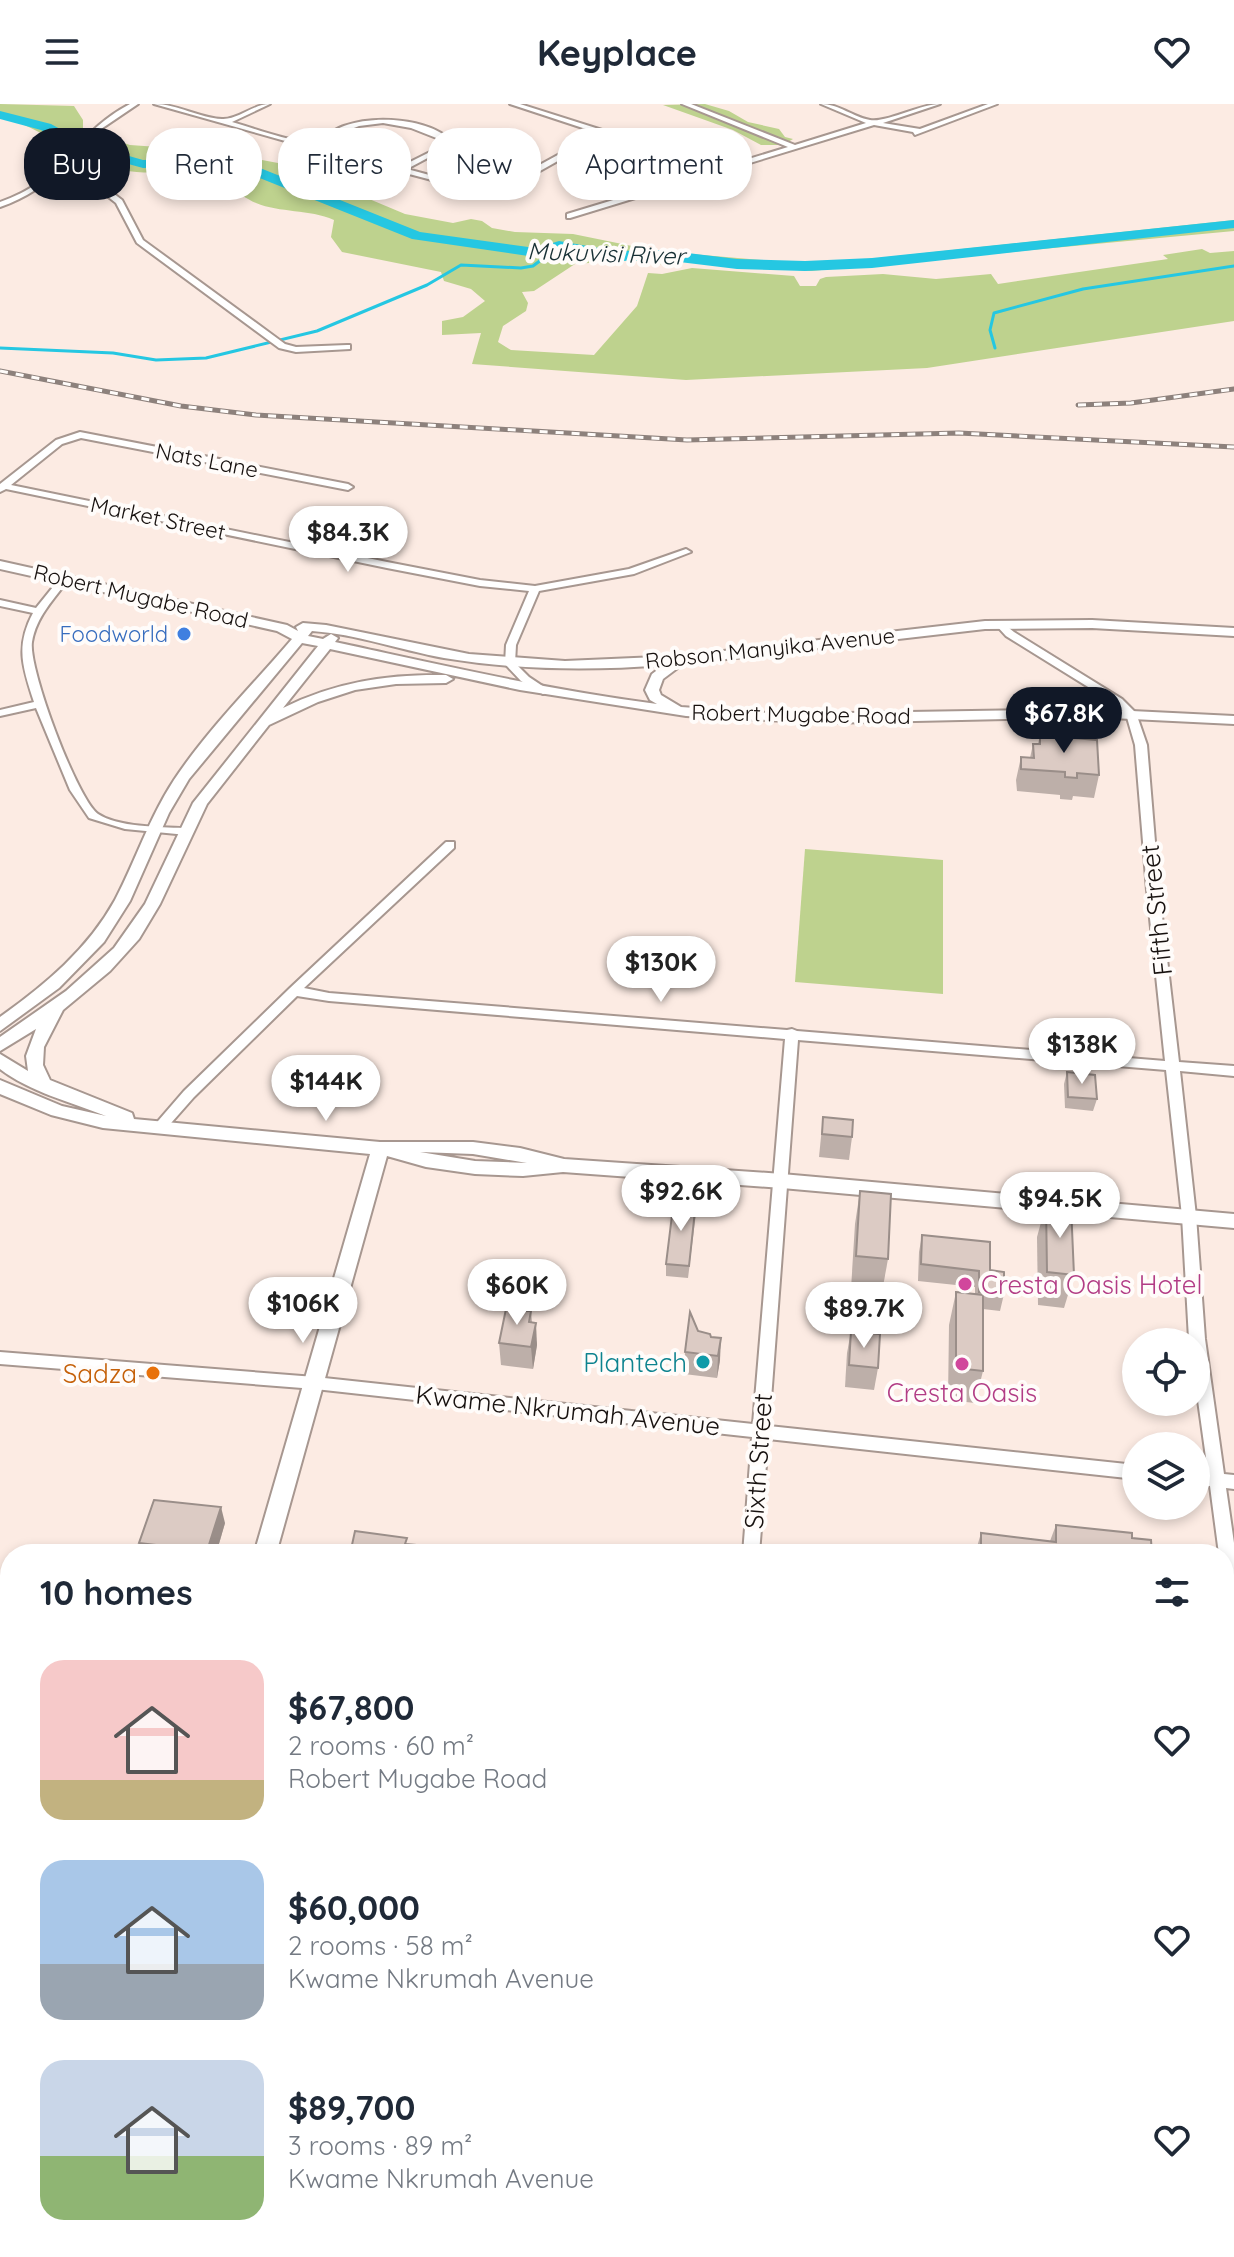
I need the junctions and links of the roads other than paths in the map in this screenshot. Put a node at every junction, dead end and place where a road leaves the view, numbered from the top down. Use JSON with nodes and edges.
{"nodes":[{"id":1,"x":135,"y":104,"type":"edge"},
{"id":2,"x":157,"y":104,"type":"edge"},
{"id":3,"x":267,"y":104,"type":"edge"},
{"id":4,"x":513,"y":104,"type":"edge"},
{"id":5,"x":552,"y":104,"type":"edge"},
{"id":6,"x":685,"y":104,"type":"edge"},
{"id":7,"x":824,"y":104,"type":"edge"},
{"id":8,"x":937,"y":104,"type":"edge"},
{"id":9,"x":994,"y":104,"type":"edge"},
{"id":10,"x":538,"y":111,"type":"junction"},
{"id":11,"x":224,"y":123,"type":"junction"},
{"id":12,"x":871,"y":123,"type":"junction"},
{"id":13,"x":98,"y":128,"type":"edge"},
{"id":14,"x":342,"y":128,"type":"edge"},
{"id":15,"x":592,"y":128,"type":"edge"},
{"id":16,"x":922,"y":131,"type":"junction"},
{"id":17,"x":907,"y":135,"type":"dead end"},
{"id":18,"x":278,"y":138,"type":"edge"},
{"id":19,"x":794,"y":147,"type":"junction"},
{"id":20,"x":557,"y":159,"type":"edge"},
{"id":21,"x":752,"y":160,"type":"edge"},
{"id":22,"x":411,"y":164,"type":"edge"},
{"id":23,"x":411,"y":173,"type":"edge"},
{"id":24,"x":24,"y":195,"type":"edge"},
{"id":25,"x":116,"y":200,"type":"edge"},
{"id":26,"x":622,"y":200,"type":"edge"},
{"id":27,"x":0,"y":205,"type":"edge"},
{"id":28,"x":570,"y":216,"type":"dead end"},
{"id":29,"x":347,"y":347,"type":"dead end"},
{"id":30,"x":66,"y":438,"type":"joint"},
{"id":31,"x":348,"y":487,"type":"dead end"},
{"id":32,"x":2,"y":488,"type":"edge"},
{"id":33,"x":686,"y":552,"type":"dead end"},
{"id":34,"x":0,"y":565,"type":"edge"},
{"id":35,"x":64,"y":579,"type":"junction"},
{"id":36,"x":535,"y":589,"type":"junction"},
{"id":37,"x":0,"y":603,"type":"edge"},
{"id":38,"x":37,"y":611,"type":"junction"},
{"id":39,"x":1000,"y":624,"type":"junction"},
{"id":40,"x":304,"y":632,"type":"junction"},
{"id":41,"x":1234,"y":632,"type":"edge"},
{"id":42,"x":331,"y":638,"type":"junction"},
{"id":43,"x":678,"y":661,"type":"junction"},
{"id":44,"x":510,"y":664,"type":"junction"},
{"id":45,"x":481,"y":679,"type":"junction"},
{"id":46,"x":543,"y":691,"type":"junction"},
{"id":47,"x":41,"y":704,"type":"junction"},
{"id":48,"x":681,"y":711,"type":"junction"},
{"id":49,"x":0,"y":713,"type":"edge"},
{"id":50,"x":1131,"y":713,"type":"junction"},
{"id":51,"x":1234,"y":720,"type":"edge"},
{"id":52,"x":261,"y":725,"type":"junction"},
{"id":53,"x":153,"y":830,"type":"junction"},
{"id":54,"x":183,"y":832,"type":"junction"},
{"id":55,"x":450,"y":845,"type":"dead end"},
{"id":56,"x":294,"y":991,"type":"junction"},
{"id":57,"x":56,"y":1006,"type":"junction"},
{"id":58,"x":0,"y":1025,"type":"edge"},
{"id":59,"x":792,"y":1033,"type":"junction"},
{"id":60,"x":0,"y":1045,"type":"edge"},
{"id":61,"x":0,"y":1060,"type":"edge"},
{"id":62,"x":1173,"y":1066,"type":"junction"},
{"id":63,"x":1234,"y":1071,"type":"edge"},
{"id":64,"x":0,"y":1086,"type":"edge"},
{"id":65,"x":46,"y":1086,"type":"junction"},
{"id":66,"x":0,"y":1098,"type":"edge"},
{"id":67,"x":35,"y":1104,"type":"junction"},
{"id":68,"x":159,"y":1128,"type":"junction"},
{"id":69,"x":380,"y":1148,"type":"junction"},
{"id":70,"x":782,"y":1181,"type":"junction"},
{"id":71,"x":1189,"y":1216,"type":"junction"},
{"id":72,"x":1234,"y":1221,"type":"edge"},
{"id":73,"x":0,"y":1358,"type":"edge"},
{"id":74,"x":315,"y":1383,"type":"junction"},
{"id":75,"x":760,"y":1431,"type":"junction"},
{"id":76,"x":1122,"y":1470,"type":"edge"},
{"id":77,"x":1226,"y":1482,"type":"edge"},
{"id":78,"x":268,"y":1544,"type":"edge"},
{"id":79,"x":752,"y":1544,"type":"edge"},
{"id":80,"x":1230,"y":1544,"type":"edge"}],
"edges":[{"from":1,"to":13,"type":"street"},
{"from":2,"to":11,"type":"street"},
{"from":3,"to":11,"type":"street"},
{"from":4,"to":10,"type":"street"},
{"from":5,"to":10,"type":"street"},
{"from":6,"to":19,"type":"street"},
{"from":7,"to":12,"type":"street"},
{"from":8,"to":12,"type":"street"},
{"from":9,"to":16,"type":"street"},
{"from":10,"to":15,"type":"street"},
{"from":11,"to":18,"type":"street"},
{"from":12,"to":16,"type":"street"},
{"from":12,"to":19,"type":"street"},
{"from":14,"to":22,"type":"street"},
{"from":16,"to":17,"type":"street"},
{"from":19,"to":21,"type":"street"},
{"from":20,"to":23,"type":"street"},
{"from":24,"to":27,"type":"street"},
{"from":25,"to":29,"type":"street"},
{"from":26,"to":28,"type":"street"},
{"from":30,"to":31,"type":"street","name":"Nats Lane"},
{"from":30,"to":32,"type":"street","name":"Market Street"},
{"from":32,"to":36,"type":"street","name":"Market Street"},
{"from":33,"to":36,"type":"street","name":"Market Street"},
{"from":34,"to":35,"type":"main road","name":"Robert Mugabe Road"},
{"from":35,"to":38,"type":"street"},
{"from":35,"to":40,"type":"main road","name":"Robert Mugabe Road"},
{"from":36,"to":44,"type":"street"},
{"from":37,"to":38,"type":"street"},
{"from":38,"to":47,"type":"street"},
{"from":39,"to":41,"type":"main road","name":"Robson Manyika Avenue"},
{"from":39,"to":43,"type":"main road","name":"Robson Manyika Avenue"},
{"from":39,"to":50,"type":"street"},
{"from":40,"to":42,"type":"main road","name":"Robert Mugabe Road"},
{"from":40,"to":53,"type":"main road"},
{"from":42,"to":44,"type":"main road","name":"Robson Manyika Avenue"},
{"from":42,"to":45,"type":"main road","name":"Robert Mugabe Road"},
{"from":42,"to":52,"type":"main road"},
{"from":43,"to":44,"type":"main road","name":"Robson Manyika Avenue"},
{"from":43,"to":48,"type":"main road"},
{"from":44,"to":46,"type":"street"},
{"from":45,"to":46,"type":"main road","name":"Robert Mugabe Road"},
{"from":45,"to":52,"type":"main road"},
{"from":46,"to":48,"type":"main road","name":"Robert Mugabe Road"},
{"from":47,"to":49,"type":"street"},
{"from":47,"to":53,"type":"street"},
{"from":48,"to":50,"type":"main road","name":"Robert Mugabe Road"},
{"from":50,"to":51,"type":"main road","name":"Robert Mugabe Road"},
{"from":50,"to":62,"type":"street","name":"Fifth Street"},
{"from":52,"to":54,"type":"main road"},
{"from":53,"to":54,"type":"street"},
{"from":53,"to":58,"type":"main road"},
{"from":54,"to":57,"type":"main road"},
{"from":55,"to":56,"type":"street"},
{"from":56,"to":59,"type":"street"},
{"from":56,"to":68,"type":"street"},
{"from":57,"to":60,"type":"main road"},
{"from":57,"to":65,"type":"main road"},
{"from":59,"to":62,"type":"street"},
{"from":59,"to":70,"type":"street","name":"Sixth Street"},
{"from":61,"to":65,"type":"main road"},
{"from":62,"to":63,"type":"street"},
{"from":62,"to":71,"type":"street","name":"Fifth Street"},
{"from":64,"to":67,"type":"main road"},
{"from":65,"to":68,"type":"main road"},
{"from":66,"to":67,"type":"main road"},
{"from":67,"to":68,"type":"main road"},
{"from":68,"to":69,"type":"main road"},
{"from":69,"to":70,"type":"main road"},
{"from":69,"to":74,"type":"main road"},
{"from":70,"to":71,"type":"main road"},
{"from":70,"to":75,"type":"street","name":"Sixth Street"},
{"from":71,"to":72,"type":"main road"},
{"from":71,"to":77,"type":"street","name":"Fifth Street"},
{"from":73,"to":74,"type":"street","name":"Kwame Nkrumah Avenue"},
{"from":74,"to":75,"type":"street","name":"Kwame Nkrumah Avenue"},
{"from":74,"to":78,"type":"main road"},
{"from":75,"to":76,"type":"street","name":"Kwame Nkrumah Avenue"},
{"from":75,"to":79,"type":"street","name":"Sixth Street"},
{"from":77,"to":80,"type":"street","name":"Fifth Street"}]}
